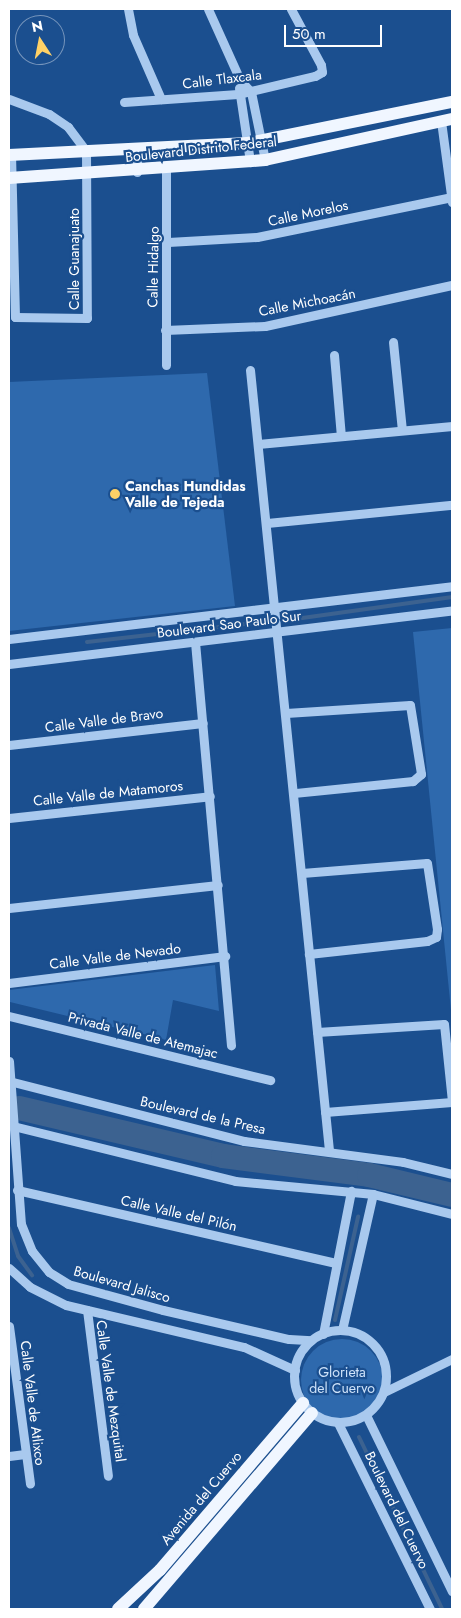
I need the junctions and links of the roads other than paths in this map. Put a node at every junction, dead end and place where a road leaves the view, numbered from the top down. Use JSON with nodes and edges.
{"nodes":[{"id":1,"x":128,"y":9,"type":"edge"},
{"id":2,"x":208,"y":9,"type":"edge"},
{"id":3,"x":291,"y":9,"type":"edge"},
{"id":4,"x":240,"y":80,"type":"junction"},
{"id":5,"x":251,"y":92,"type":"junction"},
{"id":6,"x":238,"y":94,"type":"junction"},
{"id":7,"x":9,"y":99,"type":"edge"},
{"id":8,"x":161,"y":99,"type":"junction"},
{"id":9,"x":124,"y":102,"type":"dead end"},
{"id":10,"x":452,"y":102,"type":"edge"},
{"id":11,"x":446,"y":120,"type":"edge"},
{"id":12,"x":262,"y":141,"type":"junction"},
{"id":13,"x":248,"y":143,"type":"junction"},
{"id":14,"x":136,"y":150,"type":"junction"},
{"id":15,"x":86,"y":151,"type":"junction"},
{"id":16,"x":10,"y":155,"type":"edge"},
{"id":17,"x":265,"y":160,"type":"junction"},
{"id":18,"x":250,"y":162,"type":"junction"},
{"id":19,"x":166,"y":169,"type":"junction"},
{"id":20,"x":137,"y":172,"type":"junction"},
{"id":21,"x":87,"y":175,"type":"junction"},
{"id":22,"x":10,"y":178,"type":"edge"},
{"id":23,"x":452,"y":200,"type":"edge"},
{"id":24,"x":168,"y":242,"type":"junction"},
{"id":25,"x":452,"y":285,"type":"edge"},
{"id":26,"x":166,"y":330,"type":"junction"},
{"id":27,"x":393,"y":342,"type":"dead end"},
{"id":28,"x":334,"y":356,"type":"dead end"},
{"id":29,"x":166,"y":365,"type":"dead end"},
{"id":30,"x":250,"y":370,"type":"dead end"},
{"id":31,"x":452,"y":426,"type":"edge"},
{"id":32,"x":402,"y":430,"type":"junction"},
{"id":33,"x":341,"y":436,"type":"junction"},
{"id":34,"x":258,"y":444,"type":"junction"},
{"id":35,"x":452,"y":505,"type":"edge"},
{"id":36,"x":267,"y":523,"type":"junction"},
{"id":37,"x":452,"y":586,"type":"edge"},
{"id":38,"x":276,"y":608,"type":"junction"},
{"id":39,"x":452,"y":610,"type":"edge"},
{"id":40,"x":279,"y":632,"type":"junction"},
{"id":41,"x":9,"y":639,"type":"edge"},
{"id":42,"x":195,"y":642,"type":"junction"},
{"id":43,"x":9,"y":664,"type":"edge"},
{"id":44,"x":286,"y":713,"type":"junction"},
{"id":45,"x":203,"y":723,"type":"junction"},
{"id":46,"x":9,"y":745,"type":"edge"},
{"id":47,"x":294,"y":793,"type":"junction"},
{"id":48,"x":210,"y":796,"type":"junction"},
{"id":49,"x":9,"y":818,"type":"edge"},
{"id":50,"x":302,"y":873,"type":"junction"},
{"id":51,"x":218,"y":885,"type":"junction"},
{"id":52,"x":9,"y":908,"type":"edge"},
{"id":53,"x":310,"y":954,"type":"junction"},
{"id":54,"x":225,"y":956,"type":"junction"},
{"id":55,"x":9,"y":983,"type":"edge"},
{"id":56,"x":9,"y":1016,"type":"edge"},
{"id":57,"x":317,"y":1032,"type":"junction"},
{"id":58,"x":232,"y":1045,"type":"dead end"},
{"id":59,"x":9,"y":1061,"type":"edge"},
{"id":60,"x":270,"y":1080,"type":"dead end"},
{"id":61,"x":10,"y":1082,"type":"edge"},
{"id":62,"x":452,"y":1102,"type":"edge"},
{"id":63,"x":325,"y":1112,"type":"junction"},
{"id":64,"x":11,"y":1126,"type":"edge"},
{"id":65,"x":329,"y":1151,"type":"junction"},
{"id":66,"x":452,"y":1174,"type":"edge"},
{"id":67,"x":17,"y":1190,"type":"junction"},
{"id":68,"x":351,"y":1191,"type":"junction"},
{"id":69,"x":372,"y":1194,"type":"junction"},
{"id":70,"x":452,"y":1214,"type":"edge"},
{"id":71,"x":336,"y":1263,"type":"junction"},
{"id":72,"x":9,"y":1268,"type":"edge"},
{"id":73,"x":87,"y":1310,"type":"junction"},
{"id":74,"x":9,"y":1326,"type":"edge"},
{"id":75,"x":342,"y":1330,"type":"junction"},
{"id":76,"x":323,"y":1334,"type":"junction"},
{"id":77,"x":311,"y":1340,"type":"junction"},
{"id":78,"x":452,"y":1359,"type":"edge"},
{"id":79,"x":12,"y":1367,"type":"edge"},
{"id":80,"x":295,"y":1370,"type":"junction"},
{"id":81,"x":384,"y":1392,"type":"junction"},
{"id":82,"x":303,"y":1403,"type":"junction"},
{"id":83,"x":312,"y":1413,"type":"junction"},
{"id":84,"x":366,"y":1415,"type":"junction"},
{"id":85,"x":338,"y":1422,"type":"junction"},
{"id":86,"x":25,"y":1454,"type":"junction"},
{"id":87,"x":9,"y":1456,"type":"edge"},
{"id":88,"x":108,"y":1476,"type":"dead end"},
{"id":89,"x":30,"y":1484,"type":"dead end"},
{"id":90,"x":452,"y":1592,"type":"edge"},
{"id":91,"x":118,"y":1609,"type":"edge"},
{"id":92,"x":144,"y":1609,"type":"edge"},
{"id":93,"x":430,"y":1609,"type":"edge"}],
"edges":[{"from":1,"to":8,"type":"street"},
{"from":2,"to":4,"type":"street"},
{"from":3,"to":5,"type":"street","name":"Calle Tlaxcala"},
{"from":4,"to":5,"type":"street"},
{"from":4,"to":6,"type":"street"},
{"from":5,"to":6,"type":"street","name":"Calle Tlaxcala"},
{"from":5,"to":12,"type":"street"},
{"from":6,"to":8,"type":"street","name":"Calle Tlaxcala"},
{"from":6,"to":13,"type":"street"},
{"from":7,"to":15,"type":"street"},
{"from":8,"to":9,"type":"street","name":"Calle Tlaxcala"},
{"from":10,"to":12,"type":"main road","name":"Boulevard Distrito Federal"},
{"from":11,"to":17,"type":"main road","name":"Boulevard Distrito Federal"},
{"from":11,"to":23,"type":"street"},
{"from":12,"to":13,"type":"main road","name":"Boulevard Distrito Federal"},
{"from":12,"to":17,"type":"street"},
{"from":13,"to":14,"type":"main road","name":"Boulevard Distrito Federal"},
{"from":13,"to":18,"type":"street"},
{"from":14,"to":15,"type":"main road","name":"Boulevard Distrito Federal"},
{"from":14,"to":20,"type":"street"},
{"from":15,"to":16,"type":"main road","name":"Boulevard Distrito Federal"},
{"from":15,"to":21,"type":"street","name":"Calle Guanajuato"},
{"from":16,"to":22,"type":"street","name":"Calle Guanajuato"},
{"from":17,"to":18,"type":"main road","name":"Boulevard Distrito Federal"},
{"from":18,"to":19,"type":"main road","name":"Boulevard Distrito Federal"},
{"from":19,"to":20,"type":"main road","name":"Boulevard Distrito Federal"},
{"from":19,"to":24,"type":"street","name":"Calle Hidalgo"},
{"from":20,"to":21,"type":"main road","name":"Boulevard Distrito Federal"},
{"from":21,"to":22,"type":"main road","name":"Boulevard Distrito Federal"},
{"from":21,"to":22,"type":"street","name":"Calle Guanajuato"},
{"from":23,"to":24,"type":"street","name":"Calle Morelos"},
{"from":24,"to":26,"type":"street","name":"Calle Hidalgo"},
{"from":25,"to":26,"type":"street","name":"Calle Michoacán"},
{"from":26,"to":29,"type":"street","name":"Calle Hidalgo"},
{"from":27,"to":32,"type":"street"},
{"from":28,"to":33,"type":"street"},
{"from":30,"to":34,"type":"street"},
{"from":31,"to":32,"type":"street"},
{"from":32,"to":33,"type":"street"},
{"from":33,"to":34,"type":"street"},
{"from":34,"to":36,"type":"street"},
{"from":35,"to":36,"type":"street"},
{"from":36,"to":38,"type":"street"},
{"from":37,"to":38,"type":"street","name":"Boulevard Sao Paulo Sur"},
{"from":38,"to":40,"type":"street"},
{"from":38,"to":41,"type":"street","name":"Boulevard Sao Paulo Sur"},
{"from":39,"to":40,"type":"street","name":"Boulevard Sao Paulo Sur"},
{"from":40,"to":42,"type":"street","name":"Boulevard Sao Paulo Sur"},
{"from":40,"to":44,"type":"street"},
{"from":42,"to":43,"type":"street","name":"Boulevard Sao Paulo Sur"},
{"from":42,"to":45,"type":"street"},
{"from":44,"to":47,"type":"street"},
{"from":44,"to":47,"type":"street"},
{"from":45,"to":46,"type":"street","name":"Calle Valle de Bravo"},
{"from":45,"to":48,"type":"street"},
{"from":47,"to":50,"type":"street"},
{"from":48,"to":49,"type":"street","name":"Calle Valle de Matamoros"},
{"from":48,"to":51,"type":"street"},
{"from":50,"to":53,"type":"street"},
{"from":50,"to":53,"type":"street"},
{"from":51,"to":52,"type":"street"},
{"from":51,"to":54,"type":"street"},
{"from":53,"to":57,"type":"street"},
{"from":54,"to":55,"type":"street","name":"Calle Valle de Nevado"},
{"from":54,"to":58,"type":"street"},
{"from":56,"to":60,"type":"street","name":"Privada Valle de Atemajac"},
{"from":57,"to":62,"type":"street"},
{"from":57,"to":63,"type":"street"},
{"from":59,"to":61,"type":"street","name":"Boulevard Jalisco"},
{"from":61,"to":64,"type":"street","name":"Boulevard Jalisco"},
{"from":61,"to":65,"type":"street","name":"Boulevard de la Presa"},
{"from":62,"to":63,"type":"street"},
{"from":63,"to":65,"type":"street"},
{"from":64,"to":67,"type":"street","name":"Boulevard Jalisco"},
{"from":64,"to":68,"type":"street"},
{"from":65,"to":66,"type":"street","name":"Boulevard de la Presa"},
{"from":67,"to":71,"type":"street","name":"Calle Valle del Pilón"},
{"from":67,"to":77,"type":"street","name":"Boulevard Jalisco"},
{"from":68,"to":69,"type":"street"},
{"from":68,"to":71,"type":"street"},
{"from":69,"to":70,"type":"street"},
{"from":69,"to":75,"type":"street"},
{"from":71,"to":76,"type":"street"},
{"from":72,"to":73,"type":"street"},
{"from":73,"to":80,"type":"street"},
{"from":73,"to":88,"type":"street","name":"Calle Valle de Mezquital"},
{"from":74,"to":79,"type":"street","name":"Calle Valle de Atlixco"},
{"from":75,"to":76,"type":"street"},
{"from":75,"to":81,"type":"street"},
{"from":76,"to":77,"type":"street"},
{"from":77,"to":80,"type":"street"},
{"from":78,"to":81,"type":"street"},
{"from":79,"to":86,"type":"street","name":"Calle Valle de Atlixco"},
{"from":80,"to":82,"type":"street"},
{"from":81,"to":84,"type":"street"},
{"from":82,"to":83,"type":"street"},
{"from":82,"to":91,"type":"main road","name":"Avenida del Cuervo"},
{"from":83,"to":85,"type":"street"},
{"from":83,"to":92,"type":"main road"},
{"from":84,"to":85,"type":"street"},
{"from":84,"to":90,"type":"street","name":"Boulevard del Cuervo"},
{"from":85,"to":93,"type":"street","name":"Boulevard del Cuervo"},
{"from":86,"to":87,"type":"street"},
{"from":86,"to":89,"type":"street","name":"Calle Valle de Atlixco"}]}
